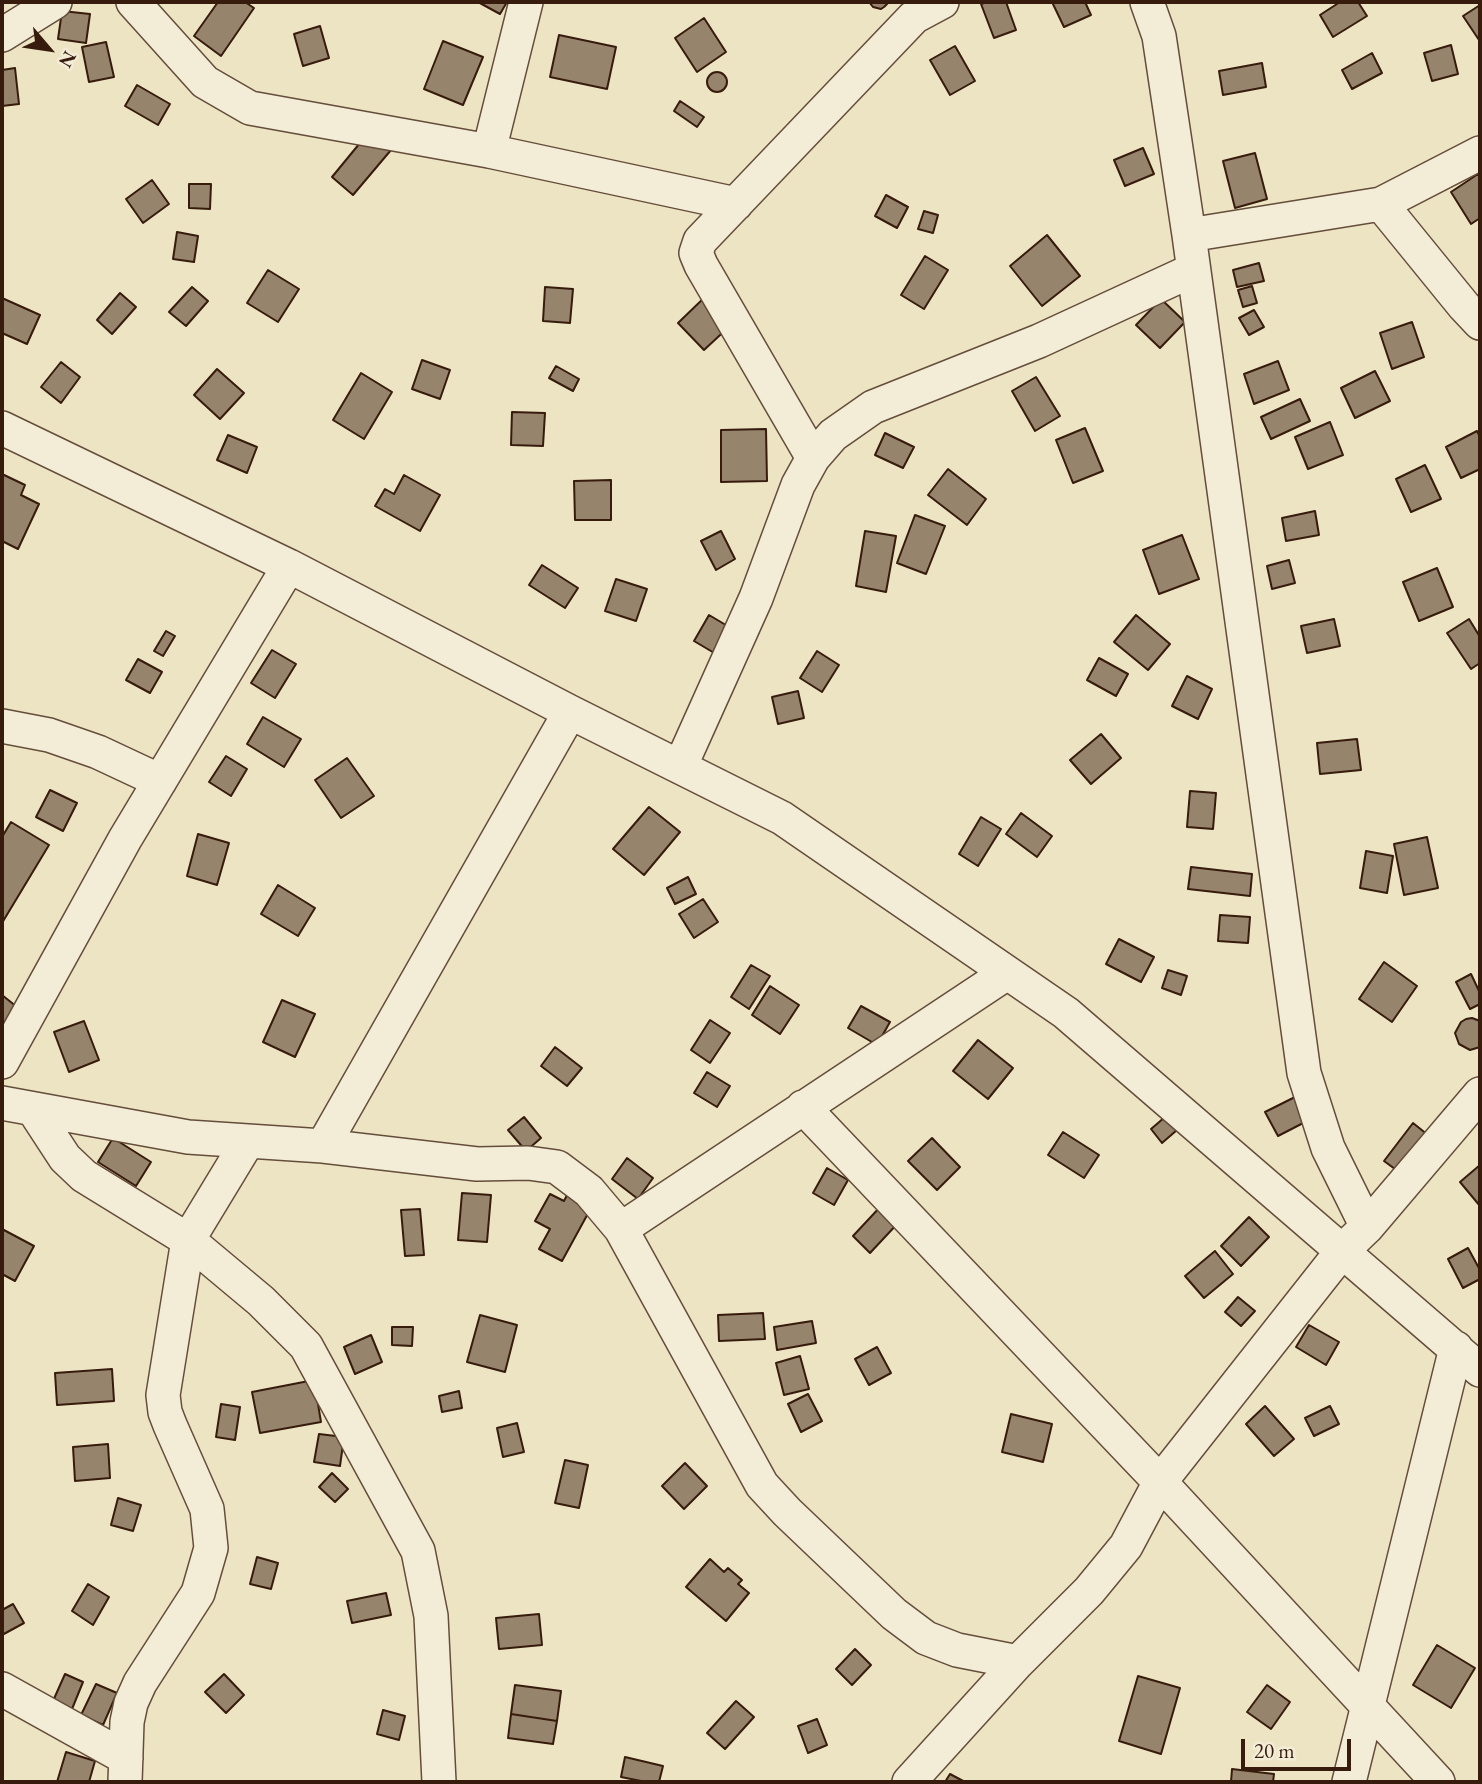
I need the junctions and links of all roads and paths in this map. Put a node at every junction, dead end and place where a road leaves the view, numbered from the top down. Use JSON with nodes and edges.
{"nodes":[{"id":1,"x":55,"y":2,"type":"edge"},
{"id":2,"x":133,"y":2,"type":"edge"},
{"id":3,"x":526,"y":2,"type":"edge"},
{"id":4,"x":942,"y":2,"type":"edge"},
{"id":5,"x":1147,"y":2,"type":"edge"},
{"id":6,"x":2,"y":35,"type":"edge"},
{"id":7,"x":489,"y":151,"type":"junction"},
{"id":8,"x":1480,"y":153,"type":"edge"},
{"id":9,"x":736,"y":204,"type":"junction"},
{"id":10,"x":1381,"y":204,"type":"junction"},
{"id":11,"x":1189,"y":235,"type":"junction"},
{"id":12,"x":1194,"y":270,"type":"junction"},
{"id":13,"x":1480,"y":323,"type":"edge"},
{"id":14,"x":2,"y":428,"type":"edge"},
{"id":15,"x":813,"y":458,"type":"junction"},
{"id":16,"x":289,"y":565,"type":"junction"},
{"id":17,"x":569,"y":712,"type":"junction"},
{"id":18,"x":2,"y":726,"type":"edge"},
{"id":19,"x":680,"y":767,"type":"junction"},
{"id":20,"x":160,"y":781,"type":"junction"},
{"id":21,"x":1007,"y":972,"type":"junction"},
{"id":22,"x":2,"y":1062,"type":"edge"},
{"id":23,"x":1480,"y":1094,"type":"edge"},
{"id":24,"x":17,"y":1106,"type":"edge"},
{"id":25,"x":803,"y":1107,"type":"junction"},
{"id":26,"x":248,"y":1141,"type":"junction"},
{"id":27,"x":323,"y":1146,"type":"junction"},
{"id":28,"x":1367,"y":1227,"type":"junction"},
{"id":29,"x":621,"y":1229,"type":"junction"},
{"id":30,"x":188,"y":1240,"type":"junction"},
{"id":31,"x":1343,"y":1250,"type":"junction"},
{"id":32,"x":1456,"y":1348,"type":"junction"},
{"id":33,"x":1480,"y":1370,"type":"edge"},
{"id":34,"x":1160,"y":1482,"type":"junction"},
{"id":35,"x":1018,"y":1662,"type":"junction"},
{"id":36,"x":2,"y":1689,"type":"edge"},
{"id":37,"x":1368,"y":1706,"type":"junction"},
{"id":38,"x":125,"y":1770,"type":"edge"},
{"id":39,"x":439,"y":1782,"type":"edge"},
{"id":40,"x":909,"y":1782,"type":"edge"},
{"id":41,"x":1349,"y":1782,"type":"edge"},
{"id":42,"x":1438,"y":1782,"type":"edge"}],
"edges":[{"from":1,"to":6,"type":"street"},
{"from":2,"to":7,"type":"street"},
{"from":3,"to":7,"type":"street"},
{"from":4,"to":9,"type":"street"},
{"from":5,"to":11,"type":"street"},
{"from":7,"to":9,"type":"street"},
{"from":8,"to":10,"type":"street"},
{"from":9,"to":15,"type":"street"},
{"from":10,"to":11,"type":"street"},
{"from":10,"to":13,"type":"street"},
{"from":11,"to":12,"type":"street"},
{"from":12,"to":15,"type":"street"},
{"from":12,"to":28,"type":"street"},
{"from":14,"to":16,"type":"street"},
{"from":15,"to":19,"type":"street"},
{"from":16,"to":17,"type":"street"},
{"from":16,"to":20,"type":"street"},
{"from":17,"to":19,"type":"street"},
{"from":17,"to":27,"type":"street"},
{"from":18,"to":20,"type":"street"},
{"from":19,"to":21,"type":"street"},
{"from":20,"to":22,"type":"street"},
{"from":21,"to":25,"type":"street"},
{"from":21,"to":31,"type":"street"},
{"from":23,"to":28,"type":"street"},
{"from":24,"to":26,"type":"street"},
{"from":24,"to":30,"type":"street"},
{"from":25,"to":29,"type":"street"},
{"from":25,"to":34,"type":"street"},
{"from":26,"to":27,"type":"street"},
{"from":26,"to":30,"type":"street"},
{"from":27,"to":29,"type":"street"},
{"from":28,"to":31,"type":"street"},
{"from":29,"to":35,"type":"street"},
{"from":30,"to":38,"type":"street"},
{"from":30,"to":39,"type":"street"},
{"from":31,"to":32,"type":"street"},
{"from":31,"to":34,"type":"street"},
{"from":32,"to":33,"type":"street"},
{"from":32,"to":37,"type":"street"},
{"from":34,"to":35,"type":"street"},
{"from":34,"to":37,"type":"street"},
{"from":35,"to":40,"type":"street"},
{"from":36,"to":38,"type":"street"},
{"from":37,"to":41,"type":"street"},
{"from":37,"to":42,"type":"street"}]}
